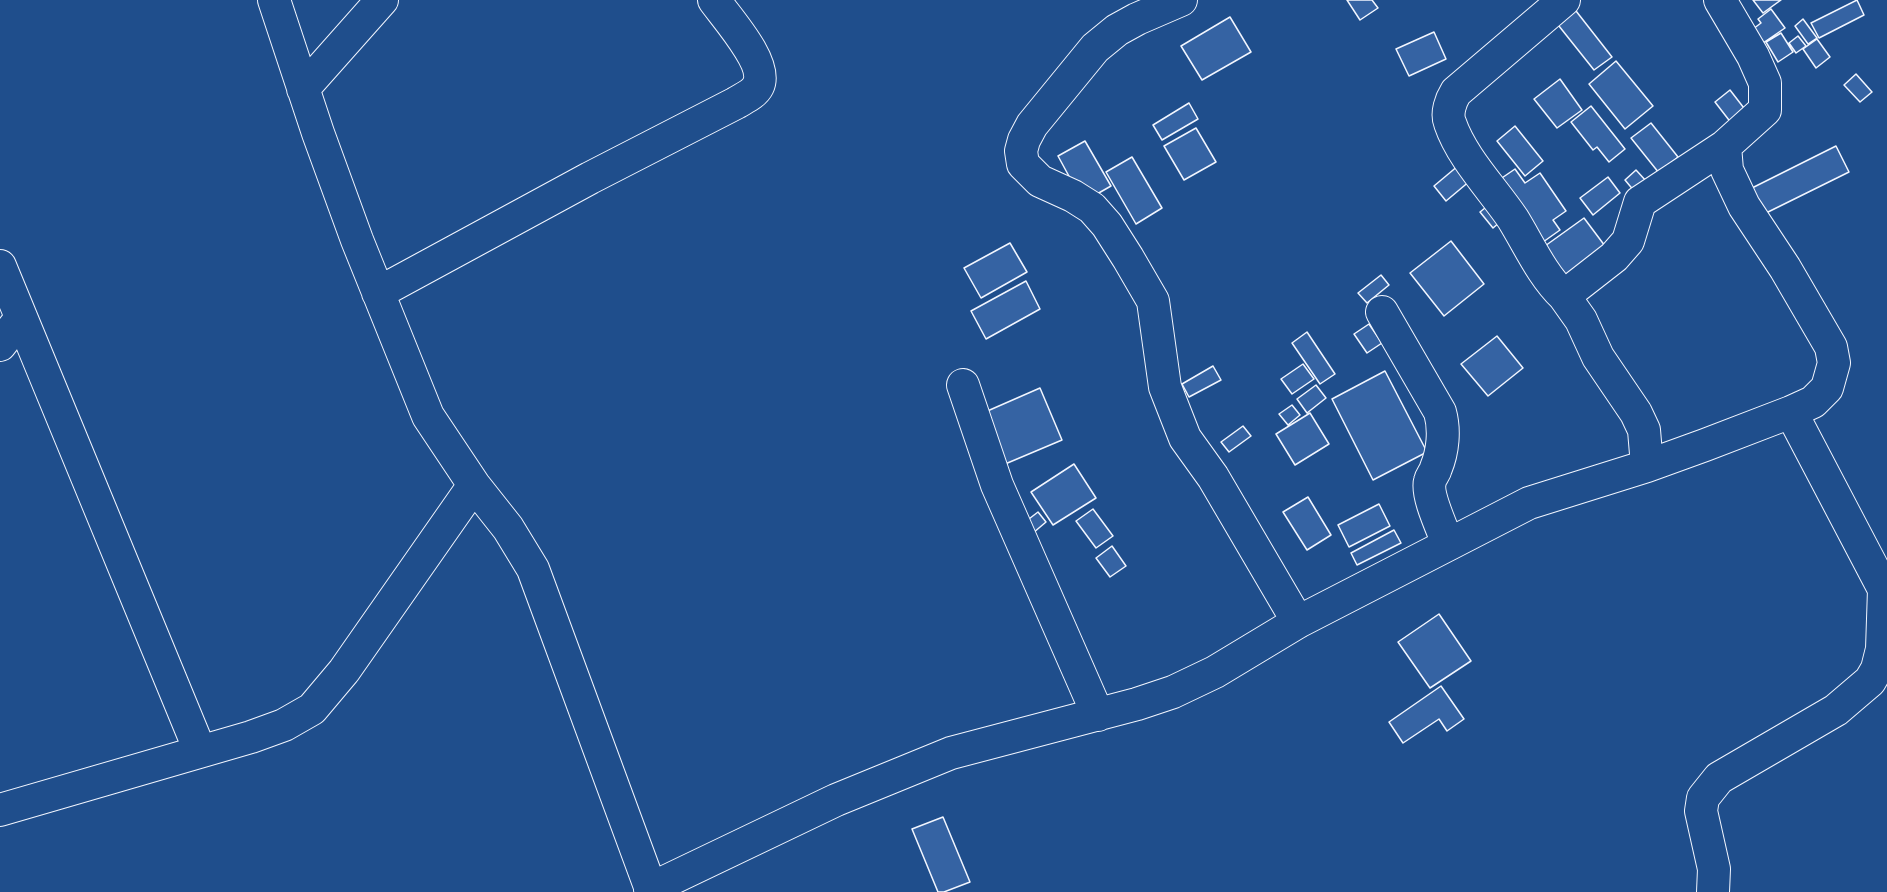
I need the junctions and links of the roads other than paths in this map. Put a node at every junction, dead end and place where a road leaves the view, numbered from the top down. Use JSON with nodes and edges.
{"nodes":[{"id":1,"x":274,"y":0,"type":"edge"},
{"id":2,"x":382,"y":0,"type":"edge"},
{"id":3,"x":714,"y":0,"type":"edge"},
{"id":4,"x":1181,"y":0,"type":"edge"},
{"id":5,"x":1564,"y":0,"type":"edge"},
{"id":6,"x":1719,"y":0,"type":"edge"},
{"id":7,"x":303,"y":89,"type":"junction"},
{"id":8,"x":1725,"y":146,"type":"junction"},
{"id":9,"x":0,"y":266,"type":"edge"},
{"id":10,"x":378,"y":293,"type":"junction"},
{"id":11,"x":1564,"y":296,"type":"junction"},
{"id":12,"x":1382,"y":312,"type":"dead end"},
{"id":13,"x":21,"y":318,"type":"junction"},
{"id":14,"x":0,"y":345,"type":"edge"},
{"id":15,"x":963,"y":385,"type":"dead end"},
{"id":16,"x":1791,"y":412,"type":"junction"},
{"id":17,"x":1647,"y":466,"type":"junction"},
{"id":18,"x":474,"y":485,"type":"junction"},
{"id":19,"x":1448,"y":544,"type":"junction"},
{"id":20,"x":1886,"y":592,"type":"edge"},
{"id":21,"x":1298,"y":622,"type":"junction"},
{"id":22,"x":1098,"y":715,"type":"junction"},
{"id":23,"x":200,"y":751,"type":"junction"},
{"id":24,"x":0,"y":810,"type":"edge"},
{"id":25,"x":651,"y":890,"type":"edge"},
{"id":26,"x":1713,"y":892,"type":"edge"}],
"edges":[{"from":1,"to":7,"type":"street"},
{"from":2,"to":7,"type":"street"},
{"from":3,"to":10,"type":"street"},
{"from":4,"to":21,"type":"street"},
{"from":5,"to":11,"type":"street"},
{"from":6,"to":8,"type":"street"},
{"from":7,"to":10,"type":"street"},
{"from":8,"to":11,"type":"street"},
{"from":8,"to":16,"type":"street"},
{"from":9,"to":13,"type":"street"},
{"from":10,"to":18,"type":"street"},
{"from":11,"to":17,"type":"street"},
{"from":12,"to":19,"type":"street"},
{"from":13,"to":14,"type":"street"},
{"from":13,"to":23,"type":"street"},
{"from":15,"to":22,"type":"street"},
{"from":16,"to":17,"type":"street"},
{"from":16,"to":20,"type":"street"},
{"from":17,"to":19,"type":"street"},
{"from":18,"to":23,"type":"street"},
{"from":18,"to":25,"type":"street"},
{"from":19,"to":21,"type":"street"},
{"from":20,"to":26,"type":"street"},
{"from":21,"to":22,"type":"street"},
{"from":22,"to":25,"type":"street"},
{"from":23,"to":24,"type":"street"}]}
